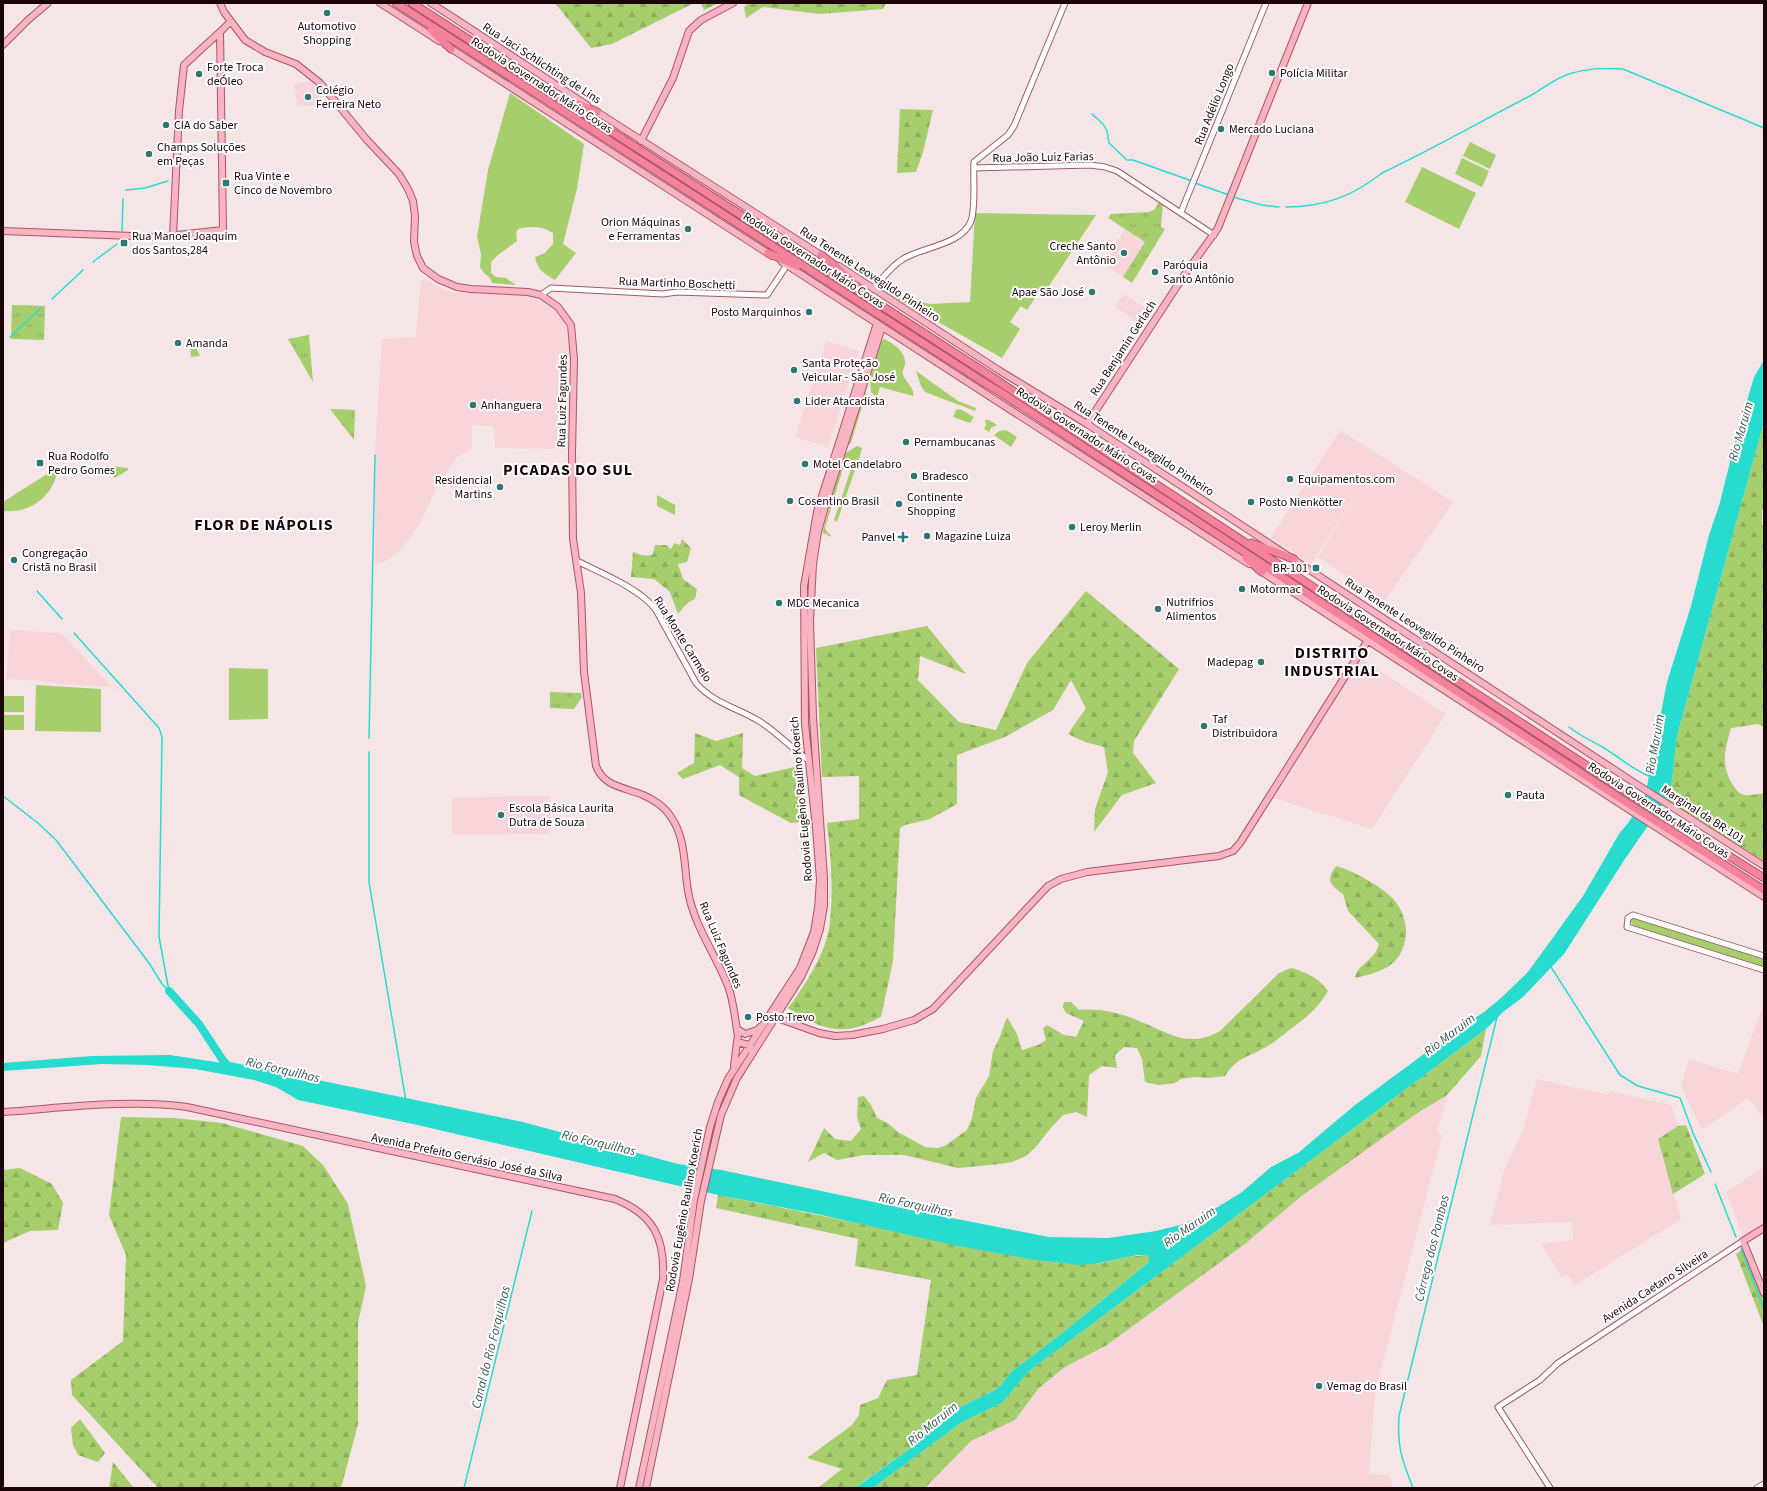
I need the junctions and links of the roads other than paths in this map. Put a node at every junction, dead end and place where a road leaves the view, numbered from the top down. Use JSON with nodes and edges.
{"nodes":[{"id":1,"x":48,"y":3,"type":"edge"},
{"id":2,"x":220,"y":3,"type":"edge"},
{"id":3,"x":380,"y":3,"type":"edge"},
{"id":4,"x":396,"y":3,"type":"edge"},
{"id":5,"x":412,"y":3,"type":"edge"},
{"id":6,"x":431,"y":3,"type":"edge"},
{"id":7,"x":733,"y":3,"type":"edge"},
{"id":8,"x":1065,"y":3,"type":"edge"},
{"id":9,"x":1266,"y":3,"type":"edge"},
{"id":10,"x":1308,"y":3,"type":"edge"},
{"id":11,"x":418,"y":17,"type":"junction"},
{"id":12,"x":231,"y":21,"type":"junction"},
{"id":13,"x":220,"y":32,"type":"junction"},
{"id":14,"x":3,"y":45,"type":"edge"},
{"id":15,"x":451,"y":49,"type":"junction"},
{"id":16,"x":555,"y":95,"type":"junction"},
{"id":17,"x":597,"y":112,"type":"junction"},
{"id":18,"x":641,"y":141,"type":"junction"},
{"id":19,"x":974,"y":168,"type":"junction"},
{"id":20,"x":1181,"y":212,"type":"junction"},
{"id":21,"x":3,"y":231,"type":"edge"},
{"id":22,"x":1214,"y":235,"type":"junction"},
{"id":23,"x":173,"y":236,"type":"junction"},
{"id":24,"x":768,"y":253,"type":"junction"},
{"id":25,"x":821,"y":255,"type":"junction"},
{"id":26,"x":787,"y":265,"type":"junction"},
{"id":27,"x":821,"y":277,"type":"junction"},
{"id":28,"x":873,"y":289,"type":"junction"},
{"id":29,"x":541,"y":295,"type":"junction"},
{"id":30,"x":869,"y":298,"type":"junction"},
{"id":31,"x":880,"y":325,"type":"junction"},
{"id":32,"x":1000,"y":371,"type":"junction"},
{"id":33,"x":986,"y":394,"type":"junction"},
{"id":34,"x":1087,"y":424,"type":"junction"},
{"id":35,"x":1221,"y":537,"type":"junction"},
{"id":36,"x":1241,"y":540,"type":"junction"},
{"id":37,"x":1294,"y":559,"type":"junction"},
{"id":38,"x":577,"y":561,"type":"junction"},
{"id":39,"x":1262,"y":572,"type":"junction"},
{"id":40,"x":1368,"y":640,"type":"junction"},
{"id":41,"x":808,"y":760,"type":"junction"},
{"id":42,"x":1630,"y":780,"type":"joint"},
{"id":43,"x":1620,"y":802,"type":"junction"},
{"id":44,"x":1764,"y":866,"type":"edge"},
{"id":45,"x":1764,"y":878,"type":"edge"},
{"id":46,"x":1764,"y":890,"type":"edge"},
{"id":47,"x":1764,"y":897,"type":"edge"},
{"id":48,"x":1764,"y":956,"type":"edge"},
{"id":49,"x":1764,"y":970,"type":"edge"},
{"id":50,"x":773,"y":1015,"type":"junction"},
{"id":51,"x":764,"y":1023,"type":"junction"},
{"id":52,"x":737,"y":1029,"type":"junction"},
{"id":53,"x":745,"y":1034,"type":"junction"},
{"id":54,"x":738,"y":1039,"type":"junction"},
{"id":55,"x":751,"y":1044,"type":"junction"},
{"id":56,"x":753,"y":1053,"type":"junction"},
{"id":57,"x":733,"y":1071,"type":"junction"},
{"id":58,"x":3,"y":1112,"type":"edge"},
{"id":59,"x":1764,"y":1228,"type":"edge"},
{"id":60,"x":1743,"y":1241,"type":"junction"},
{"id":61,"x":1764,"y":1293,"type":"edge"},
{"id":62,"x":1764,"y":1484,"type":"edge"},
{"id":63,"x":620,"y":1488,"type":"edge"},
{"id":64,"x":639,"y":1488,"type":"edge"},
{"id":65,"x":646,"y":1488,"type":"edge"},
{"id":66,"x":1550,"y":1488,"type":"edge"},
{"id":67,"x":1757,"y":1488,"type":"edge"}],
"edges":[{"from":1,"to":14,"type":"main road"},
{"from":2,"to":12,"type":"main road","name":"Rua Luiz Fagundes"},
{"from":3,"to":15,"type":"main road"},
{"from":4,"to":11,"type":"highway","name":"Rodovia Governador Mário Covas"},
{"from":5,"to":16,"type":"highway","name":"Rodovia Governador Mário Covas"},
{"from":6,"to":17,"type":"main road","name":"Rua Jaci Schlichting de Lins"},
{"from":7,"to":18,"type":"main road"},
{"from":8,"to":19,"type":"street"},
{"from":9,"to":20,"type":"street","name":"Rua Adélio Longo"},
{"from":10,"to":22,"type":"main road","name":"Rua Benjamin Gerlach"},
{"from":11,"to":15,"type":"highway"},
{"from":11,"to":27,"type":"highway","name":"Rodovia Governador Mário Covas"},
{"from":12,"to":13,"type":"main road"},
{"from":12,"to":29,"type":"main road","name":"Rua Luiz Fagundes"},
{"from":13,"to":23,"type":"main road"},
{"from":13,"to":23,"type":"main road"},
{"from":15,"to":24,"type":"main road"},
{"from":16,"to":17,"type":"highway"},
{"from":16,"to":30,"type":"highway","name":"Rodovia Governador Mário Covas"},
{"from":17,"to":18,"type":"main road","name":"Rua Jaci Schlichting de Lins"},
{"from":18,"to":25,"type":"main road","name":"Rua Tenente Leovegildo Pinheiro"},
{"from":19,"to":20,"type":"street","name":"Rua João Luiz Farias"},
{"from":19,"to":28,"type":"street"},
{"from":20,"to":22,"type":"street","name":"Rua João Luiz Farias"},
{"from":21,"to":23,"type":"main road"},
{"from":22,"to":34,"type":"main road","name":"Rua Benjamin Gerlach"},
{"from":24,"to":26,"type":"main road"},
{"from":24,"to":27,"type":"highway"},
{"from":25,"to":28,"type":"main road","name":"Rua Tenente Leovegildo Pinheiro"},
{"from":25,"to":30,"type":"highway"},
{"from":26,"to":29,"type":"street","name":"Rua Martinho Boschetti"},
{"from":26,"to":31,"type":"main road"},
{"from":27,"to":35,"type":"highway","name":"Rodovia Governador Mário Covas","bridge":true},
{"from":28,"to":32,"type":"main road","name":"Rua Tenente Leovegildo Pinheiro"},
{"from":29,"to":38,"type":"main road","name":"Rua Luiz Fagundes"},
{"from":30,"to":36,"type":"highway","name":"Rodovia Governador Mário Covas","bridge":true},
{"from":31,"to":33,"type":"main road"},
{"from":31,"to":41,"type":"main road","name":"Rodovia Eugênio Raulino Koerich"},
{"from":31,"to":50,"type":"main road","name":"Rodovia Eugênio Raulino Koerich"},
{"from":32,"to":33,"type":"main road"},
{"from":32,"to":34,"type":"main road","name":"Rua Tenente Leovegildo Pinheiro"},
{"from":33,"to":39,"type":"main road"},
{"from":34,"to":37,"type":"main road","name":"Rua Tenente Leovegildo Pinheiro"},
{"from":35,"to":39,"type":"highway"},
{"from":35,"to":43,"type":"highway","name":"Rodovia Governador Mário Covas"},
{"from":36,"to":37,"type":"highway"},
{"from":36,"to":45,"type":"highway","name":"Rodovia Governador Mário Covas"},
{"from":37,"to":42,"type":"main road","name":"Rua Tenente Leovegildo Pinheiro"},
{"from":38,"to":41,"type":"street","name":"Rua Monte Carmelo"},
{"from":38,"to":52,"type":"main road","name":"Rua Luiz Fagundes"},
{"from":39,"to":40,"type":"main road"},
{"from":40,"to":43,"type":"main road"},
{"from":40,"to":50,"type":"main road"},
{"from":41,"to":50,"type":"main road","name":"Rodovia Eugênio Raulino Koerich"},
{"from":42,"to":44,"type":"main road","name":"Marginal da BR-101"},
{"from":43,"to":46,"type":"highway","name":"Rodovia Governador Mário Covas"},
{"from":43,"to":47,"type":"main road"},
{"from":48,"to":49,"type":"street"},
{"from":50,"to":51,"type":"main road","name":"Rodovia Eugênio Raulino Koerich"},
{"from":50,"to":56,"type":"main road","name":"Rodovia Eugênio Raulino Koerich"},
{"from":51,"to":53,"type":"main road"},
{"from":51,"to":55,"type":"main road","name":"Rodovia Eugênio Raulino Koerich"},
{"from":52,"to":53,"type":"main road"},
{"from":52,"to":54,"type":"main road","name":"Rua Luiz Fagundes"},
{"from":53,"to":54,"type":"main road"},
{"from":53,"to":55,"type":"main road"},
{"from":54,"to":55,"type":"main road"},
{"from":54,"to":57,"type":"main road","name":"Rua Luiz Fagundes"},
{"from":55,"to":56,"type":"main road"},
{"from":55,"to":57,"type":"main road","name":"Rodovia Eugênio Raulino Koerich"},
{"from":56,"to":65,"type":"main road","name":"Rodovia Eugênio Raulino Koerich"},
{"from":57,"to":64,"type":"main road","name":"Rodovia Eugênio Raulino Koerich"},
{"from":58,"to":63,"type":"main road","name":"Avenida Prefeito Gervásio José da Silva"},
{"from":59,"to":60,"type":"main road","name":"Avenida Caetano Silveira"},
{"from":60,"to":61,"type":"main road"},
{"from":60,"to":66,"type":"street","name":"Avenida Caetano Silveira"},
{"from":62,"to":67,"type":"street"}]}
